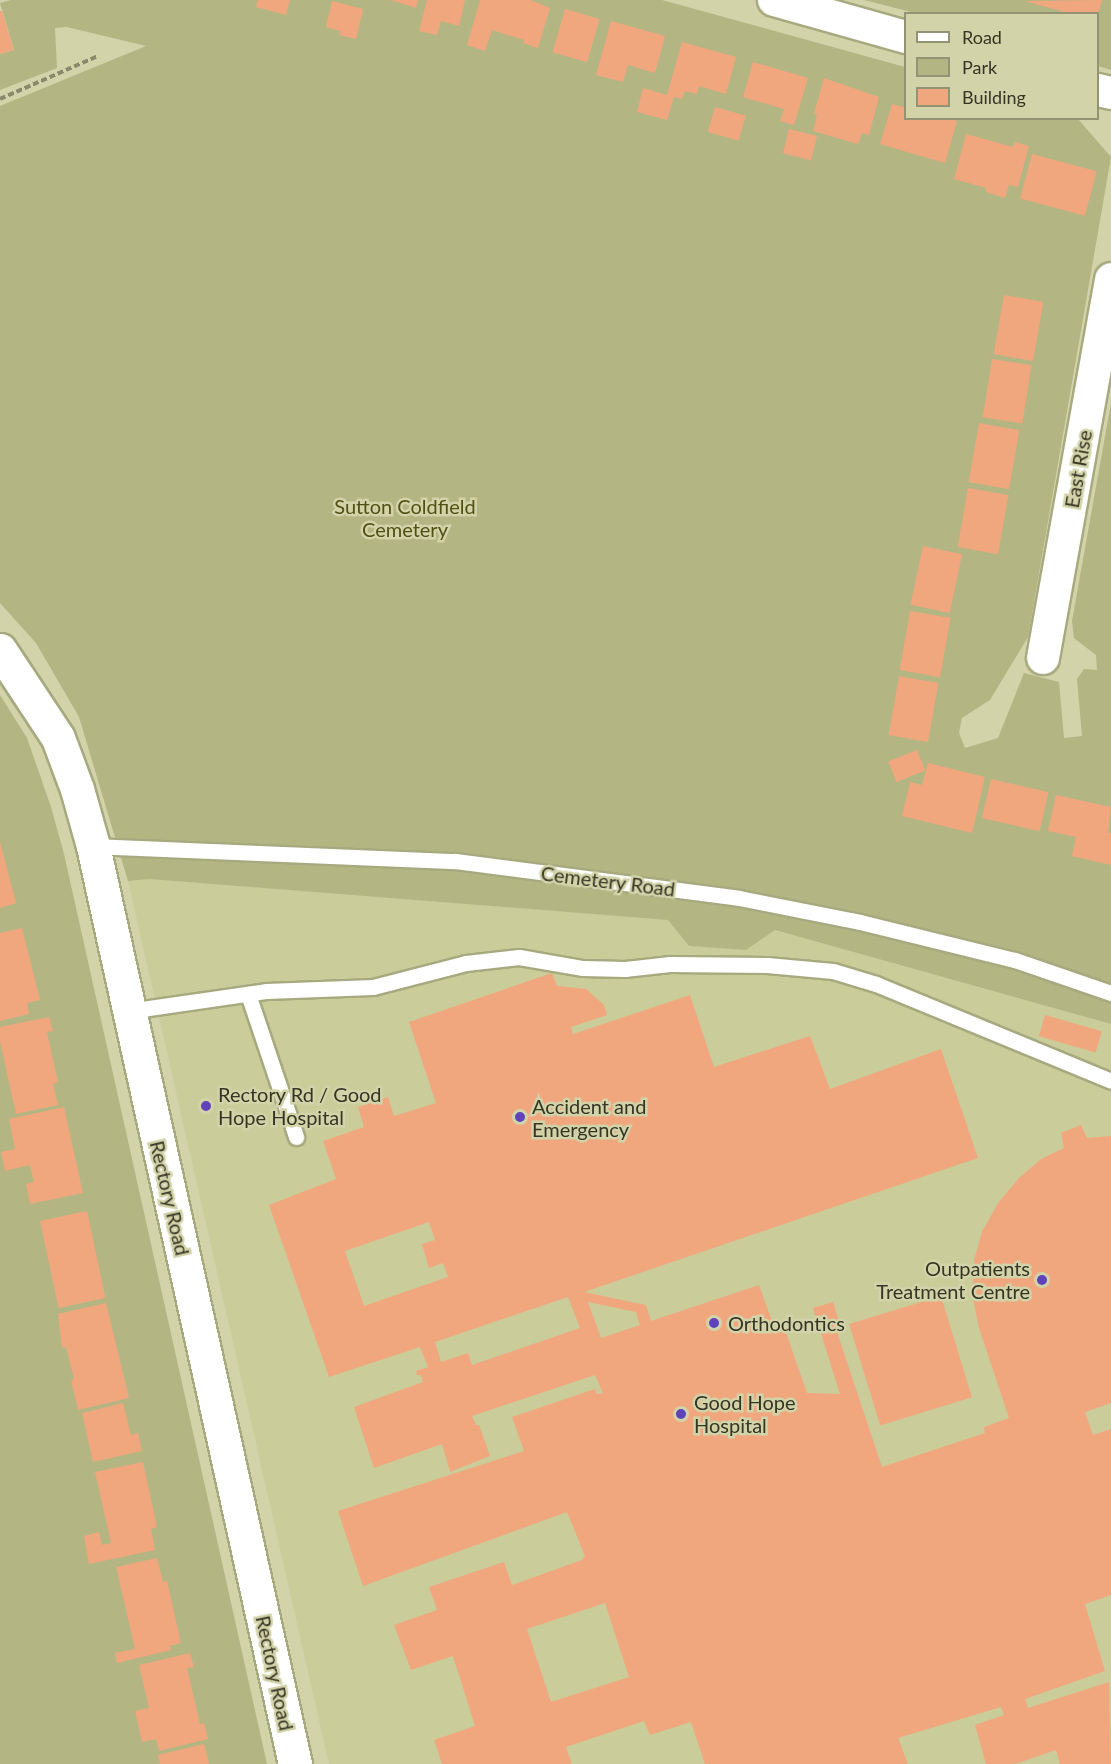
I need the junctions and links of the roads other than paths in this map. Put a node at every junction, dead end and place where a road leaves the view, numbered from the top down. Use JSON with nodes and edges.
{"nodes":[{"id":1,"x":774,"y":0,"type":"edge"},
{"id":2,"x":904,"y":36,"type":"edge"},
{"id":3,"x":1111,"y":279,"type":"edge"},
{"id":4,"x":0,"y":650,"type":"edge"},
{"id":5,"x":1043,"y":658,"type":"dead end"},
{"id":6,"x":93,"y":846,"type":"junction"},
{"id":7,"x":248,"y":993,"type":"junction"},
{"id":8,"x":1111,"y":993,"type":"edge"},
{"id":9,"x":128,"y":1011,"type":"junction"},
{"id":10,"x":1111,"y":1081,"type":"edge"},
{"id":11,"x":296,"y":1137,"type":"dead end"},
{"id":12,"x":295,"y":1764,"type":"edge"}],
"edges":[{"from":1,"to":2,"type":"street"},
{"from":3,"to":5,"type":"street","name":"East Rise"},
{"from":4,"to":6,"type":"street","name":"Rectory Road"},
{"from":6,"to":8,"type":"lane","name":"Cemetery Road"},
{"from":6,"to":9,"type":"street","name":"Rectory Road"},
{"from":7,"to":9,"type":"lane"},
{"from":7,"to":10,"type":"lane"},
{"from":7,"to":11,"type":"lane"},
{"from":9,"to":12,"type":"street","name":"Rectory Road"}]}
